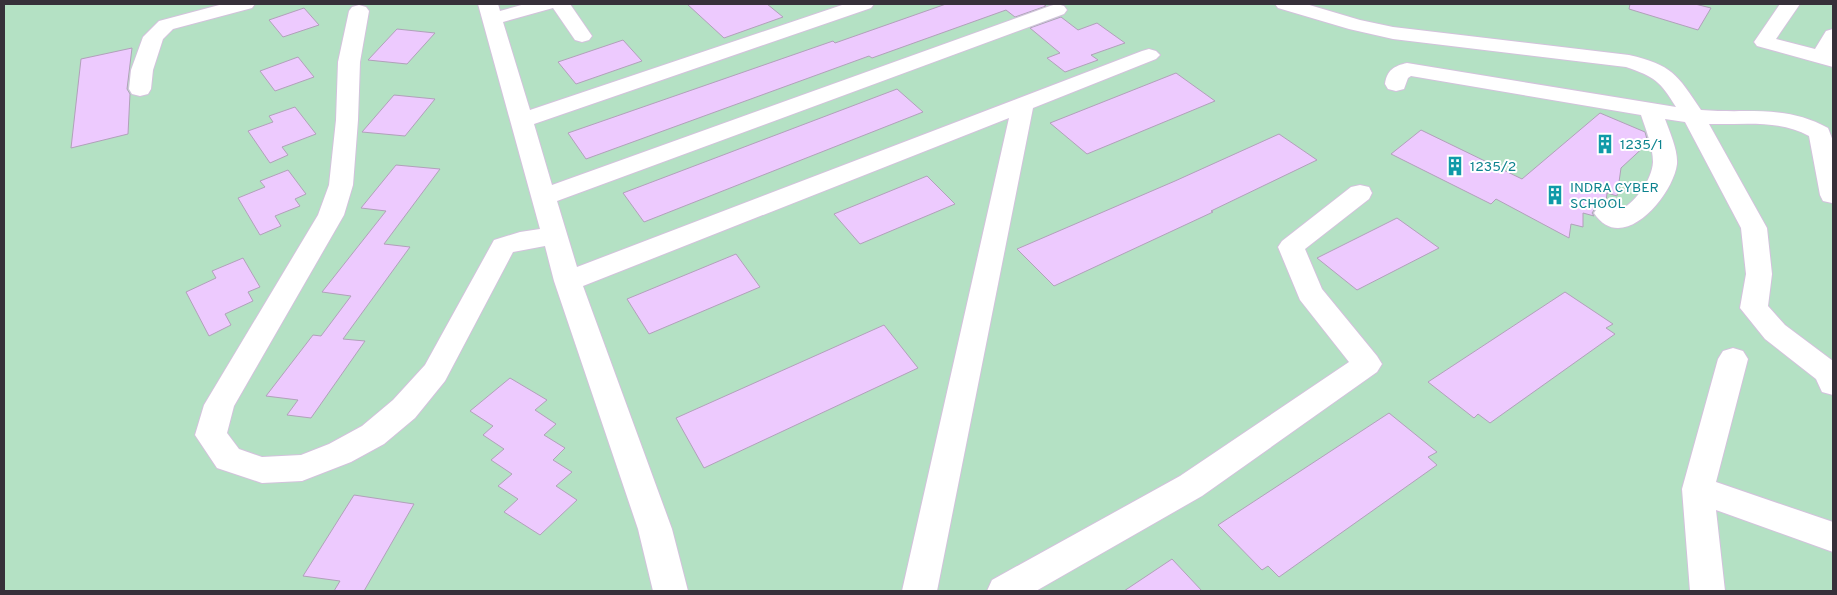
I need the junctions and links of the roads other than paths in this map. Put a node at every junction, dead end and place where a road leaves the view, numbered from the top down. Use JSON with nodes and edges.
{"nodes":[{"id":1,"x":172,"y":4,"type":"edge"},
{"id":2,"x":245,"y":4,"type":"edge"},
{"id":3,"x":547,"y":4,"type":"edge"},
{"id":4,"x":560,"y":4,"type":"edge"},
{"id":5,"x":799,"y":4,"type":"edge"},
{"id":6,"x":864,"y":4,"type":"edge"},
{"id":7,"x":1285,"y":4,"type":"edge"},
{"id":8,"x":1790,"y":4,"type":"edge"},
{"id":9,"x":1057,"y":10,"type":"dead end"},
{"id":10,"x":359,"y":11,"type":"dead end"},
{"id":11,"x":490,"y":12,"type":"edge"},
{"id":12,"x":817,"y":19,"type":"junction"},
{"id":13,"x":166,"y":25,"type":"junction"},
{"id":14,"x":1833,"y":35,"type":"edge"},
{"id":15,"x":582,"y":36,"type":"dead end"},
{"id":16,"x":1149,"y":55,"type":"dead end"},
{"id":17,"x":1827,"y":59,"type":"edge"},
{"id":18,"x":1396,"y":84,"type":"dead end"},
{"id":19,"x":140,"y":89,"type":"dead end"},
{"id":20,"x":1023,"y":104,"type":"junction"},
{"id":21,"x":1651,"y":110,"type":"junction"},
{"id":22,"x":1694,"y":117,"type":"junction"},
{"id":23,"x":521,"y":121,"type":"junction"},
{"id":24,"x":1360,"y":193,"type":"dead end"},
{"id":25,"x":1832,"y":195,"type":"edge"},
{"id":26,"x":543,"y":197,"type":"junction"},
{"id":27,"x":1608,"y":213,"type":"dead end"},
{"id":28,"x":555,"y":236,"type":"junction"},
{"id":29,"x":568,"y":281,"type":"junction"},
{"id":30,"x":1734,"y":359,"type":"dead end"},
{"id":31,"x":1833,"y":384,"type":"edge"},
{"id":32,"x":1698,"y":489,"type":"junction"},
{"id":33,"x":1833,"y":537,"type":"edge"},
{"id":34,"x":671,"y":591,"type":"edge"},
{"id":35,"x":920,"y":591,"type":"edge"},
{"id":36,"x":1004,"y":591,"type":"edge"},
{"id":37,"x":1706,"y":591,"type":"edge"}],
"edges":[{"from":1,"to":13,"type":"street"},
{"from":2,"to":13,"type":"street"},
{"from":3,"to":11,"type":"street"},
{"from":4,"to":15,"type":"street"},
{"from":5,"to":12,"type":"street"},
{"from":6,"to":12,"type":"street"},
{"from":7,"to":22,"type":"street"},
{"from":8,"to":17,"type":"street"},
{"from":9,"to":26,"type":"street"},
{"from":10,"to":28,"type":"street"},
{"from":11,"to":23,"type":"street"},
{"from":12,"to":23,"type":"street"},
{"from":13,"to":19,"type":"street"},
{"from":14,"to":17,"type":"street"},
{"from":16,"to":20,"type":"street"},
{"from":18,"to":21,"type":"street"},
{"from":20,"to":29,"type":"street"},
{"from":20,"to":35,"type":"street"},
{"from":21,"to":22,"type":"street"},
{"from":21,"to":27,"type":"street"},
{"from":22,"to":25,"type":"street"},
{"from":22,"to":31,"type":"street"},
{"from":23,"to":26,"type":"street"},
{"from":24,"to":36,"type":"street"},
{"from":26,"to":28,"type":"street"},
{"from":28,"to":29,"type":"street"},
{"from":29,"to":34,"type":"street"},
{"from":30,"to":32,"type":"street"},
{"from":32,"to":33,"type":"street"},
{"from":32,"to":37,"type":"street"}]}
